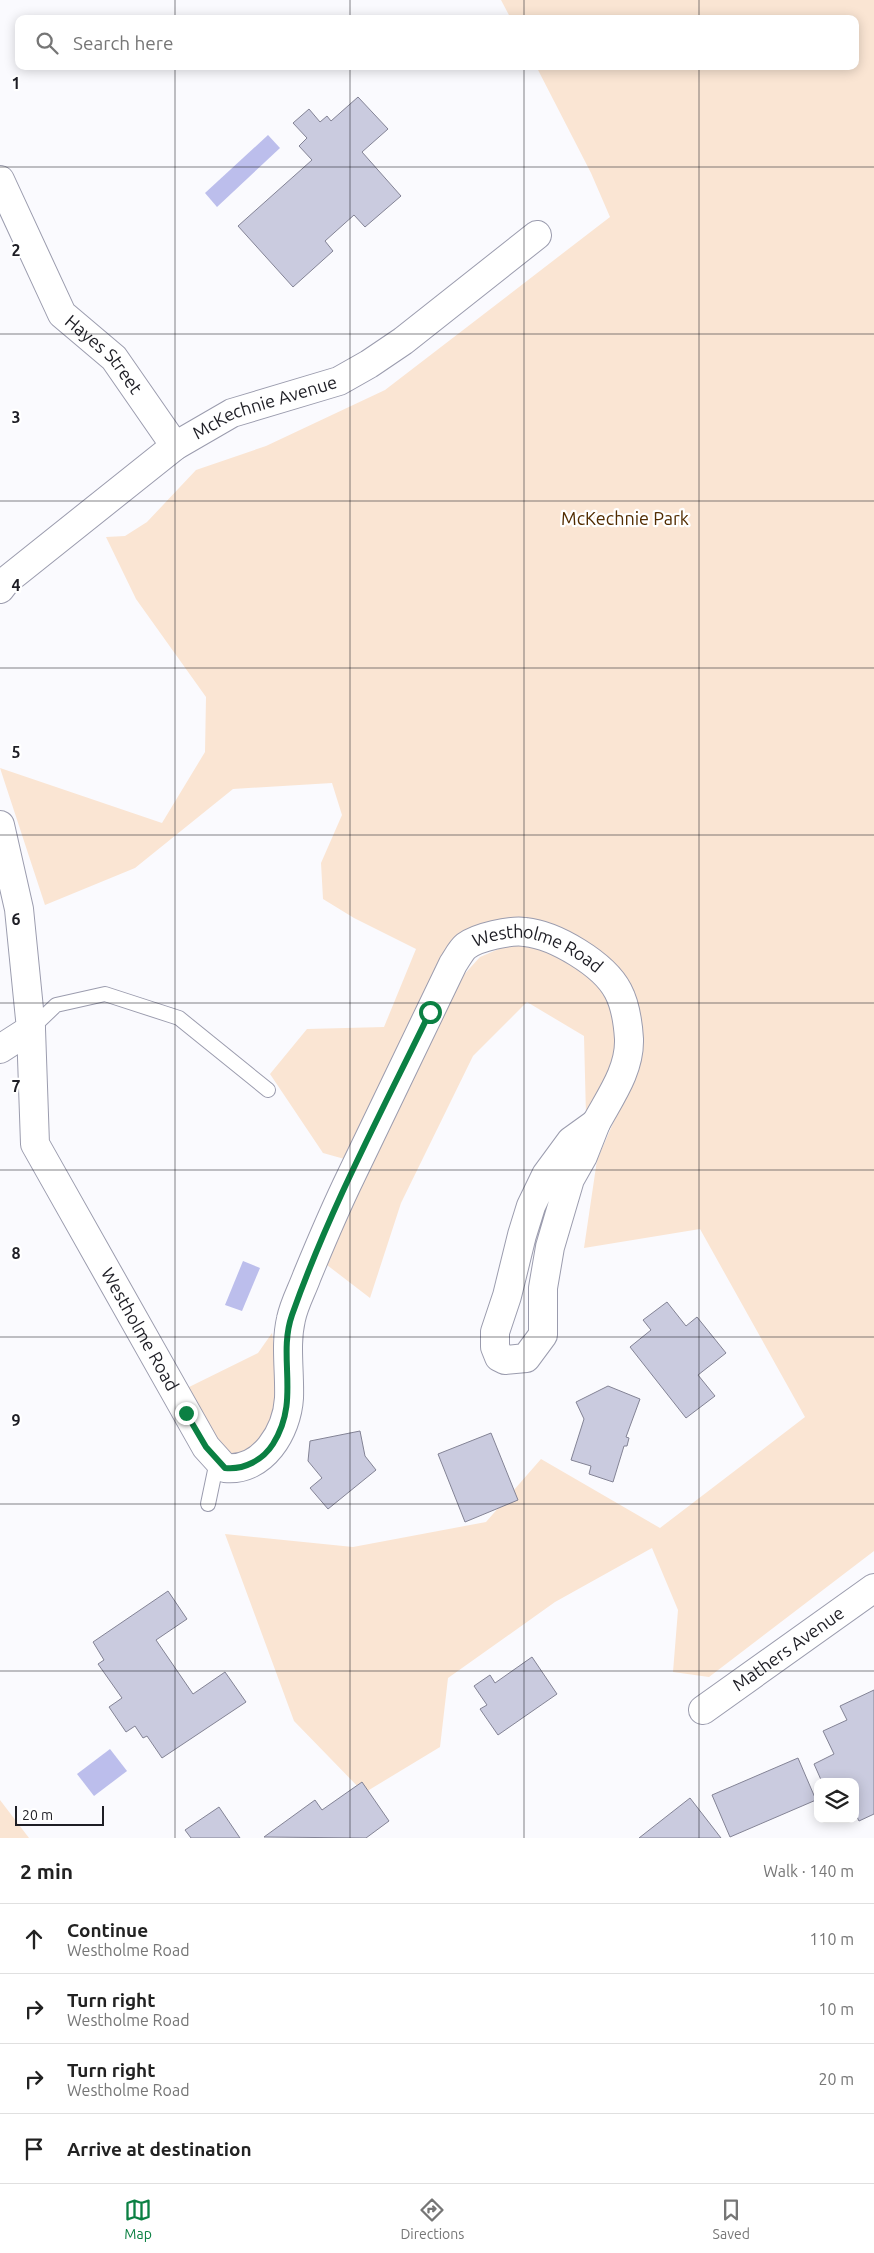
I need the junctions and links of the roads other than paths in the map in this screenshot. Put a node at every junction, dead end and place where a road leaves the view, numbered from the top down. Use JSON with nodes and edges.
{"nodes":[{"id":1,"x":0,"y":180,"type":"edge"},
{"id":2,"x":537,"y":235,"type":"dead end"},
{"id":3,"x":176,"y":446,"type":"junction"},
{"id":4,"x":0,"y":589,"type":"edge"},
{"id":5,"x":0,"y":825,"type":"edge"},
{"id":6,"x":31,"y":1028,"type":"junction"},
{"id":7,"x":0,"y":1049,"type":"edge"},
{"id":8,"x":268,"y":1090,"type":"dead end"},
{"id":9,"x":596,"y":1123,"type":"junction"},
{"id":10,"x":217,"y":1461,"type":"junction"},
{"id":11,"x":208,"y":1504,"type":"dead end"},
{"id":12,"x":874,"y":1588,"type":"edge"},
{"id":13,"x":703,"y":1710,"type":"dead end"}],
"edges":[{"from":1,"to":3,"type":"street","name":"Hayes Street"},
{"from":2,"to":3,"type":"street","name":"McKechnie Avenue"},
{"from":3,"to":4,"type":"street","name":"McKechnie Avenue"},
{"from":5,"to":6,"type":"street"},
{"from":6,"to":7,"type":"street"},
{"from":6,"to":8,"type":"lane"},
{"from":6,"to":10,"type":"street","name":"Westholme Road"},
{"from":9,"to":9,"type":"street","name":"Westholme Road"},
{"from":9,"to":10,"type":"street","name":"Westholme Road"},
{"from":10,"to":11,"type":"lane"},
{"from":12,"to":13,"type":"street","name":"Mathers Avenue"}]}
